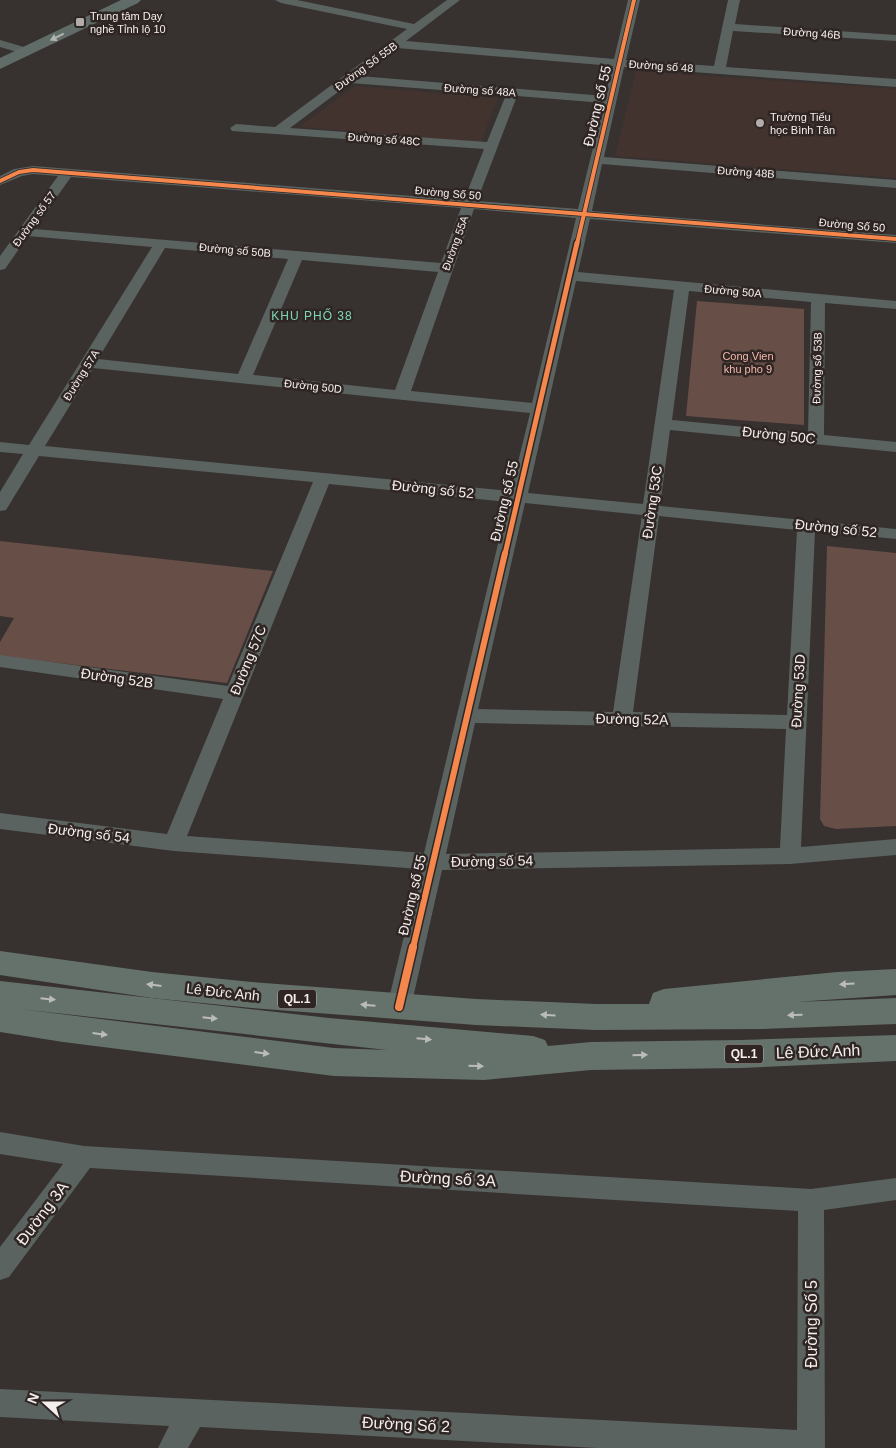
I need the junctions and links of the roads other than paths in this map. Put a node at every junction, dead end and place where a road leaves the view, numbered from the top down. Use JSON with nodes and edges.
{"nodes":[{"id":1,"x":133,"y":0,"type":"edge"},
{"id":2,"x":281,"y":0,"type":"edge"},
{"id":3,"x":454,"y":0,"type":"edge"},
{"id":4,"x":634,"y":0,"type":"edge"},
{"id":5,"x":734,"y":0,"type":"edge"},
{"id":6,"x":728,"y":27,"type":"junction"},
{"id":7,"x":417,"y":28,"type":"junction"},
{"id":8,"x":896,"y":38,"type":"edge"},
{"id":9,"x":0,"y":44,"type":"edge"},
{"id":10,"x":396,"y":44,"type":"junction"},
{"id":11,"x":27,"y":51,"type":"junction"},
{"id":12,"x":620,"y":63,"type":"junction"},
{"id":13,"x":0,"y":64,"type":"edge"},
{"id":14,"x":719,"y":70,"type":"junction"},
{"id":15,"x":348,"y":79,"type":"junction"},
{"id":16,"x":896,"y":82,"type":"edge"},
{"id":17,"x":513,"y":92,"type":"junction"},
{"id":18,"x":611,"y":100,"type":"junction"},
{"id":19,"x":236,"y":128,"type":"dead end"},
{"id":20,"x":278,"y":131,"type":"junction"},
{"id":21,"x":491,"y":146,"type":"junction"},
{"id":22,"x":597,"y":160,"type":"junction"},
{"id":23,"x":67,"y":173,"type":"junction"},
{"id":24,"x":0,"y":181,"type":"edge"},
{"id":25,"x":896,"y":184,"type":"edge"},
{"id":26,"x":469,"y":204,"type":"junction"},
{"id":27,"x":584,"y":214,"type":"junction"},
{"id":28,"x":25,"y":232,"type":"junction"},
{"id":29,"x":896,"y":239,"type":"edge"},
{"id":30,"x":161,"y":244,"type":"junction"},
{"id":31,"x":297,"y":255,"type":"junction"},
{"id":32,"x":0,"y":265,"type":"edge"},
{"id":33,"x":446,"y":268,"type":"junction"},
{"id":34,"x":570,"y":276,"type":"junction"},
{"id":35,"x":682,"y":286,"type":"junction"},
{"id":36,"x":818,"y":298,"type":"junction"},
{"id":37,"x":896,"y":305,"type":"edge"},
{"id":38,"x":88,"y":363,"type":"junction"},
{"id":39,"x":242,"y":379,"type":"junction"},
{"id":40,"x":401,"y":396,"type":"junction"},
{"id":41,"x":539,"y":409,"type":"junction"},
{"id":42,"x":663,"y":424,"type":"junction"},
{"id":43,"x":816,"y":438,"type":"junction"},
{"id":44,"x":0,"y":446,"type":"edge"},
{"id":45,"x":896,"y":446,"type":"edge"},
{"id":46,"x":34,"y":450,"type":"junction"},
{"id":47,"x":323,"y":478,"type":"junction"},
{"id":48,"x":518,"y":497,"type":"junction"},
{"id":49,"x":0,"y":506,"type":"edge"},
{"id":50,"x":651,"y":510,"type":"junction"},
{"id":51,"x":806,"y":525,"type":"junction"},
{"id":52,"x":896,"y":534,"type":"edge"},
{"id":53,"x":0,"y":661,"type":"edge"},
{"id":54,"x":235,"y":694,"type":"junction"},
{"id":55,"x":467,"y":716,"type":"junction"},
{"id":56,"x":622,"y":719,"type":"junction"},
{"id":57,"x":796,"y":722,"type":"junction"},
{"id":58,"x":0,"y":821,"type":"edge"},
{"id":59,"x":174,"y":843,"type":"junction"},
{"id":60,"x":896,"y":846,"type":"edge"},
{"id":61,"x":790,"y":856,"type":"junction"},
{"id":62,"x":433,"y":862,"type":"junction"},
{"id":63,"x":0,"y":963,"type":"edge"},
{"id":64,"x":896,"y":982,"type":"edge"},
{"id":65,"x":0,"y":994,"type":"edge"},
{"id":66,"x":399,"y":1007,"type":"junction"},
{"id":67,"x":896,"y":1011,"type":"edge"},
{"id":68,"x":596,"y":1017,"type":"junction"},
{"id":69,"x":0,"y":1020,"type":"edge"},
{"id":70,"x":896,"y":1048,"type":"edge"},
{"id":71,"x":591,"y":1056,"type":"junction"},
{"id":72,"x":0,"y":1143,"type":"edge"},
{"id":73,"x":84,"y":1157,"type":"junction"},
{"id":74,"x":896,"y":1189,"type":"edge"},
{"id":75,"x":811,"y":1200,"type":"junction"},
{"id":76,"x":0,"y":1268,"type":"edge"},
{"id":77,"x":0,"y":1403,"type":"edge"},
{"id":78,"x":193,"y":1413,"type":"junction"},
{"id":79,"x":540,"y":1439,"type":"edge"},
{"id":80,"x":811,"y":1446,"type":"edge"},
{"id":81,"x":172,"y":1448,"type":"edge"}],
"edges":[{"from":1,"to":11,"type":"main road","one_way":true},
{"from":2,"to":7,"type":"street"},
{"from":3,"to":7,"type":"street","name":"Đường Số 55B"},
{"from":4,"to":12,"type":"street","name":"Đường số 55"},
{"from":5,"to":6,"type":"street"},
{"from":6,"to":8,"type":"street","name":"Đường 46B"},
{"from":6,"to":14,"type":"street"},
{"from":7,"to":10,"type":"street","name":"Đường Số 55B"},
{"from":9,"to":11,"type":"street"},
{"from":10,"to":12,"type":"street","name":"Đường số 48"},
{"from":10,"to":15,"type":"street","name":"Đường Số 55B"},
{"from":11,"to":13,"type":"main road"},
{"from":12,"to":14,"type":"street","name":"Đường số 48"},
{"from":12,"to":18,"type":"street","name":"Đường số 55"},
{"from":14,"to":16,"type":"street","name":"Đường số 48"},
{"from":15,"to":17,"type":"street","name":"Đường số 48A"},
{"from":15,"to":20,"type":"street","name":"Đường Số 55B"},
{"from":17,"to":18,"type":"street","name":"Đường số 48A"},
{"from":17,"to":21,"type":"street","name":"Đường 55A"},
{"from":18,"to":22,"type":"street","name":"Đường số 55"},
{"from":19,"to":20,"type":"street","name":"Đường số 48C"},
{"from":20,"to":21,"type":"street","name":"Đường số 48C"},
{"from":21,"to":26,"type":"street","name":"Đường 55A"},
{"from":22,"to":25,"type":"street","name":"Đường 48B"},
{"from":22,"to":27,"type":"street","name":"Đường số 55"},
{"from":23,"to":24,"type":"street","name":"Đường Số 50"},
{"from":23,"to":26,"type":"street","name":"Đường Số 50"},
{"from":23,"to":28,"type":"street","name":"Đường số 57"},
{"from":26,"to":27,"type":"street","name":"Đường Số 50"},
{"from":26,"to":33,"type":"street","name":"Đường 55A"},
{"from":27,"to":29,"type":"street","name":"Đường Số 50"},
{"from":27,"to":34,"type":"street","name":"Đường số 55"},
{"from":28,"to":30,"type":"street","name":"Đường số 50B"},
{"from":28,"to":32,"type":"street","name":"Đường số 57"},
{"from":30,"to":31,"type":"street","name":"Đường số 50B"},
{"from":30,"to":38,"type":"street","name":"Đường 57A"},
{"from":31,"to":33,"type":"street","name":"Đường số 50B"},
{"from":31,"to":39,"type":"street"},
{"from":33,"to":40,"type":"street","name":"Đường 55A"},
{"from":34,"to":35,"type":"street","name":"Đường 50A"},
{"from":34,"to":41,"type":"street","name":"Đường số 55"},
{"from":35,"to":36,"type":"street","name":"Đường 50A"},
{"from":35,"to":42,"type":"street","name":"Đường 53C"},
{"from":36,"to":37,"type":"street","name":"Đường 50A"},
{"from":36,"to":43,"type":"street","name":"Đường số 53B"},
{"from":38,"to":39,"type":"street","name":"Đường 50D"},
{"from":38,"to":46,"type":"street","name":"Đường 57A"},
{"from":39,"to":40,"type":"street","name":"Đường 50D"},
{"from":40,"to":41,"type":"street","name":"Đường 50D"},
{"from":41,"to":48,"type":"street","name":"Đường số 55"},
{"from":42,"to":43,"type":"street","name":"Đường 50C"},
{"from":42,"to":50,"type":"street","name":"Đường 53C"},
{"from":43,"to":45,"type":"street","name":"Đường 50C"},
{"from":44,"to":46,"type":"street","name":"Đường số 52"},
{"from":46,"to":47,"type":"street","name":"Đường số 52"},
{"from":46,"to":49,"type":"street","name":"Đường 57A"},
{"from":47,"to":48,"type":"street","name":"Đường số 52"},
{"from":47,"to":54,"type":"street","name":"Đường 57C"},
{"from":48,"to":50,"type":"street","name":"Đường số 52"},
{"from":48,"to":55,"type":"street","name":"Đường số 55"},
{"from":50,"to":51,"type":"street","name":"Đường số 52"},
{"from":50,"to":56,"type":"street","name":"Đường 53C"},
{"from":51,"to":52,"type":"street","name":"Đường số 52"},
{"from":51,"to":57,"type":"street","name":"Đường 53D"},
{"from":53,"to":54,"type":"street","name":"Đường 52B"},
{"from":54,"to":59,"type":"street","name":"Đường 57C"},
{"from":55,"to":56,"type":"street","name":"Đường 52A"},
{"from":55,"to":62,"type":"street","name":"Đường số 55"},
{"from":56,"to":57,"type":"street","name":"Đường 52A"},
{"from":57,"to":61,"type":"street","name":"Đường 53D"},
{"from":58,"to":59,"type":"street","name":"Đường số 54"},
{"from":59,"to":62,"type":"street","name":"Đường số 54"},
{"from":60,"to":61,"type":"street","name":"Đường số 54"},
{"from":61,"to":62,"type":"street","name":"Đường số 54"},
{"from":62,"to":66,"type":"street","name":"Đường số 55"},
{"from":66,"to":63,"type":"highway","name":"Lê Đức Anh","number":"QL.1","one_way":true},
{"from":64,"to":68,"type":"highway","name":"Lê Đức Anh","number":"QL.1","one_way":true},
{"from":65,"to":71,"type":"highway","name":"Lê Đức Anh","number":"QL.1","one_way":true},
{"from":68,"to":66,"type":"highway","name":"Lê Đức Anh","number":"QL.1","one_way":true},
{"from":67,"to":68,"type":"highway","name":"Lê Đức Anh","number":"QL.1","one_way":true},
{"from":69,"to":71,"type":"highway","name":"Lê Đức Anh","number":"QL.1","one_way":true},
{"from":71,"to":70,"type":"highway","name":"Lê Đức Anh","number":"QL.1","one_way":true},
{"from":72,"to":73,"type":"street","name":"Đường số 3A"},
{"from":73,"to":75,"type":"street","name":"Đường số 3A"},
{"from":73,"to":76,"type":"street","name":"Đường 3A"},
{"from":74,"to":75,"type":"street","name":"Đường số 3A"},
{"from":75,"to":80,"type":"street","name":"Đường Số 5"},
{"from":77,"to":78,"type":"street","name":"Đường Số 2"},
{"from":78,"to":79,"type":"street","name":"Đường Số 2"},
{"from":78,"to":81,"type":"street"},
{"from":79,"to":80,"type":"street","name":"Đường Số 2"}]}
